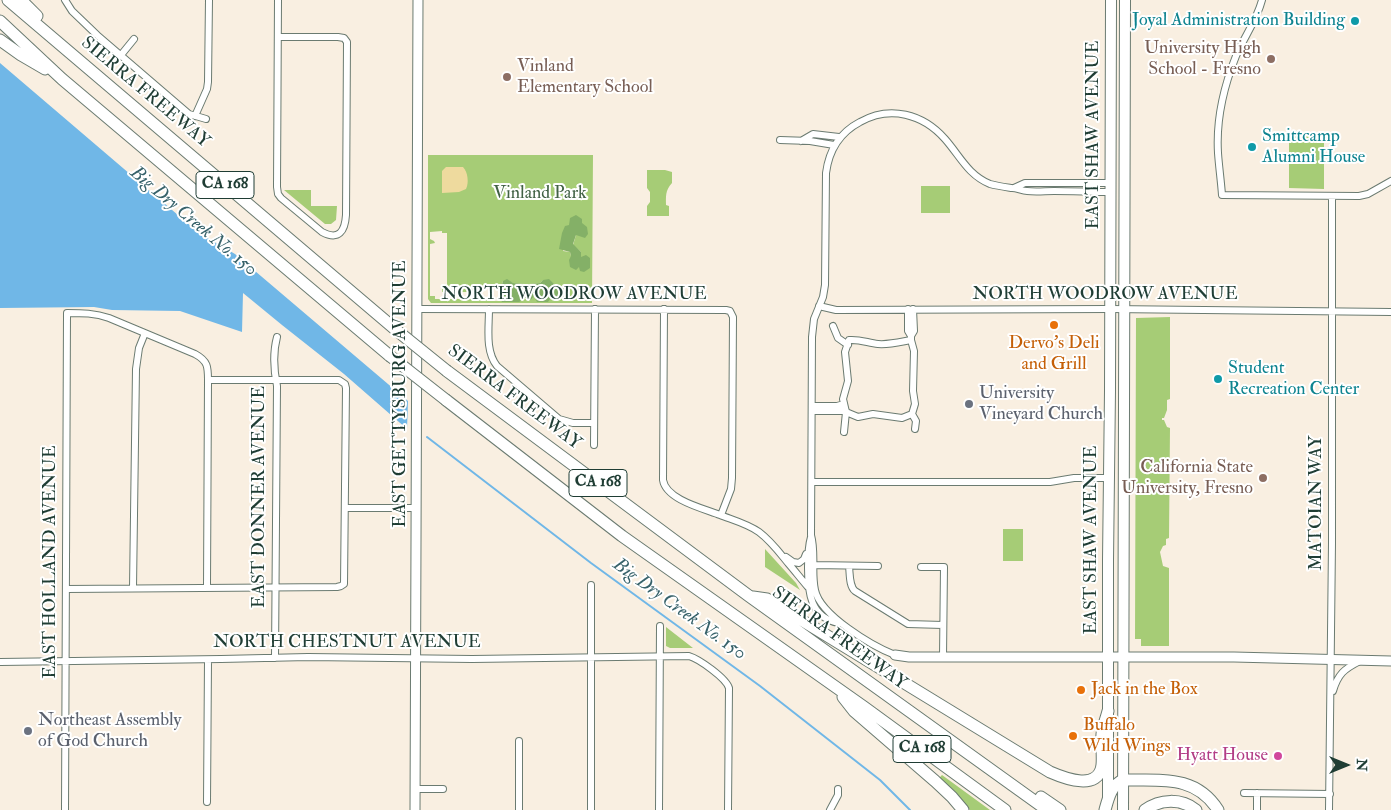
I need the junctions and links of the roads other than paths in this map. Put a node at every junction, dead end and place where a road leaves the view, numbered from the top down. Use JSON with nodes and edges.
{"nodes":[{"id":1,"x":8,"y":0,"type":"edge"},
{"id":2,"x":21,"y":0,"type":"edge"},
{"id":3,"x":65,"y":0,"type":"edge"},
{"id":4,"x":209,"y":0,"type":"edge"},
{"id":5,"x":278,"y":0,"type":"edge"},
{"id":6,"x":418,"y":0,"type":"edge"},
{"id":7,"x":1111,"y":0,"type":"edge"},
{"id":8,"x":1125,"y":0,"type":"edge"},
{"id":9,"x":1262,"y":0,"type":"edge"},
{"id":10,"x":0,"y":21,"type":"edge"},
{"id":11,"x":278,"y":37,"type":"junction"},
{"id":12,"x":134,"y":39,"type":"dead end"},
{"id":13,"x":0,"y":40,"type":"edge"},
{"id":14,"x":56,"y":40,"type":"junction"},
{"id":15,"x":121,"y":55,"type":"junction"},
{"id":16,"x":62,"y":79,"type":"junction"},
{"id":17,"x":195,"y":116,"type":"junction"},
{"id":18,"x":206,"y":119,"type":"dead end"},
{"id":19,"x":839,"y":138,"type":"junction"},
{"id":20,"x":780,"y":140,"type":"dead end"},
{"id":21,"x":801,"y":141,"type":"junction"},
{"id":22,"x":834,"y":145,"type":"junction"},
{"id":23,"x":1391,"y":181,"type":"edge"},
{"id":24,"x":1111,"y":187,"type":"junction"},
{"id":25,"x":1332,"y":196,"type":"junction"},
{"id":26,"x":819,"y":306,"type":"junction"},
{"id":27,"x":417,"y":309,"type":"junction"},
{"id":28,"x":489,"y":309,"type":"junction"},
{"id":29,"x":595,"y":309,"type":"junction"},
{"id":30,"x":664,"y":309,"type":"junction"},
{"id":31,"x":1110,"y":309,"type":"junction"},
{"id":32,"x":1124,"y":309,"type":"junction"},
{"id":33,"x":911,"y":310,"type":"junction"},
{"id":34,"x":1331,"y":312,"type":"junction"},
{"id":35,"x":1391,"y":312,"type":"edge"},
{"id":36,"x":833,"y":326,"type":"dead end"},
{"id":37,"x":145,"y":333,"type":"junction"},
{"id":38,"x":277,"y":337,"type":"dead end"},
{"id":39,"x":911,"y":338,"type":"junction"},
{"id":40,"x":848,"y":345,"type":"junction"},
{"id":41,"x":208,"y":380,"type":"junction"},
{"id":42,"x":276,"y":380,"type":"junction"},
{"id":43,"x":812,"y":408,"type":"junction"},
{"id":44,"x":846,"y":409,"type":"junction"},
{"id":45,"x":912,"y":414,"type":"junction"},
{"id":46,"x":594,"y":423,"type":"junction"},
{"id":47,"x":915,"y":429,"type":"dead end"},
{"id":48,"x":844,"y":432,"type":"dead end"},
{"id":49,"x":594,"y":445,"type":"dead end"},
{"id":50,"x":1108,"y":478,"type":"junction"},
{"id":51,"x":812,"y":482,"type":"junction"},
{"id":52,"x":345,"y":508,"type":"junction"},
{"id":53,"x":416,"y":508,"type":"junction"},
{"id":54,"x":721,"y":515,"type":"junction"},
{"id":55,"x":811,"y":536,"type":"junction"},
{"id":56,"x":808,"y":546,"type":"junction"},
{"id":57,"x":783,"y":555,"type":"junction"},
{"id":58,"x":814,"y":565,"type":"junction"},
{"id":59,"x":850,"y":566,"type":"junction"},
{"id":60,"x":878,"y":566,"type":"dead end"},
{"id":61,"x":921,"y":566,"type":"dead end"},
{"id":62,"x":591,"y":585,"type":"dead end"},
{"id":63,"x":276,"y":587,"type":"junction"},
{"id":64,"x":808,"y":587,"type":"junction"},
{"id":65,"x":133,"y":588,"type":"junction"},
{"id":66,"x":207,"y":588,"type":"junction"},
{"id":67,"x":66,"y":589,"type":"junction"},
{"id":68,"x":749,"y":596,"type":"junction"},
{"id":69,"x":840,"y":623,"type":"junction"},
{"id":70,"x":943,"y":625,"type":"junction"},
{"id":71,"x":660,"y":626,"type":"dead end"},
{"id":72,"x":895,"y":655,"type":"joint"},
{"id":73,"x":660,"y":657,"type":"junction"},
{"id":74,"x":943,"y":657,"type":"junction"},
{"id":75,"x":1108,"y":657,"type":"junction"},
{"id":76,"x":1124,"y":657,"type":"junction"},
{"id":77,"x":275,"y":658,"type":"junction"},
{"id":78,"x":416,"y":658,"type":"junction"},
{"id":79,"x":590,"y":658,"type":"junction"},
{"id":80,"x":208,"y":660,"type":"junction"},
{"id":81,"x":1331,"y":660,"type":"junction"},
{"id":82,"x":1360,"y":660,"type":"junction"},
{"id":83,"x":66,"y":661,"type":"junction"},
{"id":84,"x":1391,"y":661,"type":"edge"},
{"id":85,"x":0,"y":662,"type":"edge"},
{"id":86,"x":838,"y":689,"type":"junction"},
{"id":87,"x":1331,"y":697,"type":"junction"},
{"id":88,"x":1108,"y":711,"type":"junction"},
{"id":89,"x":519,"y":741,"type":"dead end"},
{"id":90,"x":1123,"y":780,"type":"junction"},
{"id":91,"x":1017,"y":788,"type":"junction"},
{"id":92,"x":415,"y":789,"type":"junction"},
{"id":93,"x":443,"y":789,"type":"dead end"},
{"id":94,"x":838,"y":789,"type":"dead end"},
{"id":95,"x":1244,"y":793,"type":"dead end"},
{"id":96,"x":1256,"y":793,"type":"junction"},
{"id":97,"x":1330,"y":794,"type":"junction"},
{"id":98,"x":207,"y":802,"type":"dead end"},
{"id":99,"x":1107,"y":807,"type":"edge"},
{"id":100,"x":65,"y":810,"type":"edge"},
{"id":101,"x":415,"y":810,"type":"edge"},
{"id":102,"x":519,"y":810,"type":"edge"},
{"id":103,"x":590,"y":810,"type":"edge"},
{"id":104,"x":659,"y":810,"type":"edge"},
{"id":105,"x":728,"y":810,"type":"edge"},
{"id":106,"x":830,"y":810,"type":"edge"},
{"id":107,"x":963,"y":810,"type":"edge"},
{"id":108,"x":1005,"y":810,"type":"edge"},
{"id":109,"x":1047,"y":810,"type":"edge"},
{"id":110,"x":1060,"y":810,"type":"edge"},
{"id":111,"x":1123,"y":810,"type":"edge"},
{"id":112,"x":1145,"y":810,"type":"edge"},
{"id":113,"x":1196,"y":810,"type":"edge"},
{"id":114,"x":1218,"y":810,"type":"edge"},
{"id":115,"x":1257,"y":810,"type":"edge"},
{"id":116,"x":1329,"y":810,"type":"edge"}],
"edges":[{"from":1,"to":14,"type":"highway","name":"SIERRA FREEWAY","number":"CA 168"},
{"from":2,"to":14,"type":"highway"},
{"from":3,"to":15,"type":"street"},
{"from":4,"to":17,"type":"street"},
{"from":5,"to":11,"type":"street"},
{"from":6,"to":27,"type":"street","name":"EAST GETTYSBURG AVENUE"},
{"from":7,"to":24,"type":"main road","name":"EAST SHAW AVENUE"},
{"from":8,"to":32,"type":"main road","name":"EAST SHAW AVENUE"},
{"from":9,"to":25,"type":"street"},
{"from":10,"to":16,"type":"highway","number":"CA 168"},
{"from":11,"to":11,"type":"street"},
{"from":12,"to":15,"type":"street"},
{"from":13,"to":16,"type":"highway"},
{"from":14,"to":68,"type":"highway","name":"SIERRA FREEWAY","number":"CA 168","bridge":true},
{"from":15,"to":17,"type":"street"},
{"from":16,"to":86,"type":"highway","number":"CA 168","bridge":true},
{"from":17,"to":18,"type":"street"},
{"from":19,"to":21,"type":"street"},
{"from":19,"to":22,"type":"street"},
{"from":19,"to":24,"type":"street"},
{"from":20,"to":21,"type":"street"},
{"from":21,"to":22,"type":"street"},
{"from":22,"to":26,"type":"street"},
{"from":23,"to":25,"type":"street"},
{"from":24,"to":31,"type":"main road","name":"EAST SHAW AVENUE"},
{"from":25,"to":34,"type":"street","name":"MATOIAN WAY"},
{"from":26,"to":33,"type":"street","name":"NORTH WOODROW AVENUE"},
{"from":26,"to":43,"type":"street"},
{"from":27,"to":28,"type":"street","name":"NORTH WOODROW AVENUE"},
{"from":27,"to":53,"type":"street","name":"EAST GETTYSBURG AVENUE"},
{"from":28,"to":29,"type":"street","name":"NORTH WOODROW AVENUE"},
{"from":28,"to":46,"type":"street"},
{"from":29,"to":30,"type":"street","name":"NORTH WOODROW AVENUE"},
{"from":29,"to":46,"type":"street"},
{"from":30,"to":54,"type":"street"},
{"from":30,"to":54,"type":"street","name":"NORTH WOODROW AVENUE"},
{"from":31,"to":32,"type":"street","name":"NORTH WOODROW AVENUE"},
{"from":31,"to":33,"type":"street","name":"NORTH WOODROW AVENUE"},
{"from":31,"to":50,"type":"main road","name":"EAST SHAW AVENUE"},
{"from":32,"to":34,"type":"street","name":"NORTH WOODROW AVENUE"},
{"from":32,"to":76,"type":"main road","name":"EAST SHAW AVENUE"},
{"from":33,"to":39,"type":"street"},
{"from":34,"to":35,"type":"street","name":"NORTH WOODROW AVENUE"},
{"from":34,"to":81,"type":"street","name":"MATOIAN WAY"},
{"from":36,"to":40,"type":"street"},
{"from":37,"to":41,"type":"street"},
{"from":37,"to":65,"type":"street"},
{"from":37,"to":67,"type":"street","name":"EAST HOLLAND AVENUE"},
{"from":38,"to":42,"type":"street","name":"EAST DONNER AVENUE"},
{"from":39,"to":40,"type":"street"},
{"from":39,"to":45,"type":"street"},
{"from":40,"to":44,"type":"street"},
{"from":41,"to":42,"type":"street"},
{"from":41,"to":66,"type":"street"},
{"from":42,"to":52,"type":"street"},
{"from":42,"to":63,"type":"street","name":"EAST DONNER AVENUE"},
{"from":43,"to":44,"type":"street"},
{"from":43,"to":51,"type":"street"},
{"from":44,"to":45,"type":"street"},
{"from":44,"to":48,"type":"street"},
{"from":45,"to":47,"type":"street"},
{"from":46,"to":49,"type":"street"},
{"from":50,"to":51,"type":"street"},
{"from":50,"to":75,"type":"main road","name":"EAST SHAW AVENUE"},
{"from":51,"to":55,"type":"street"},
{"from":52,"to":53,"type":"street"},
{"from":52,"to":63,"type":"street"},
{"from":53,"to":78,"type":"street","name":"EAST GETTYSBURG AVENUE"},
{"from":54,"to":57,"type":"street"},
{"from":55,"to":56,"type":"street"},
{"from":55,"to":58,"type":"street"},
{"from":56,"to":57,"type":"street"},
{"from":56,"to":64,"type":"street"},
{"from":57,"to":64,"type":"street"},
{"from":58,"to":59,"type":"street"},
{"from":58,"to":69,"type":"street"},
{"from":59,"to":60,"type":"street"},
{"from":59,"to":70,"type":"street"},
{"from":61,"to":70,"type":"street"},
{"from":62,"to":79,"type":"street"},
{"from":63,"to":66,"type":"street"},
{"from":63,"to":77,"type":"street","name":"EAST DONNER AVENUE"},
{"from":64,"to":69,"type":"street"},
{"from":65,"to":66,"type":"street"},
{"from":65,"to":67,"type":"street"},
{"from":67,"to":83,"type":"street","name":"EAST HOLLAND AVENUE"},
{"from":68,"to":88,"type":"highway"},
{"from":68,"to":91,"type":"highway","name":"SIERRA FREEWAY","number":"CA 168"},
{"from":69,"to":72,"type":"street"},
{"from":70,"to":74,"type":"street"},
{"from":71,"to":73,"type":"street"},
{"from":72,"to":74,"type":"street"},
{"from":73,"to":79,"type":"street","name":"NORTH CHESTNUT AVENUE"},
{"from":73,"to":104,"type":"street"},
{"from":73,"to":105,"type":"street","name":"NORTH CHESTNUT AVENUE"},
{"from":74,"to":75,"type":"street"},
{"from":75,"to":76,"type":"street"},
{"from":75,"to":88,"type":"main road","name":"EAST SHAW AVENUE"},
{"from":76,"to":81,"type":"street"},
{"from":76,"to":90,"type":"main road","name":"EAST SHAW AVENUE"},
{"from":77,"to":78,"type":"street","name":"NORTH CHESTNUT AVENUE"},
{"from":77,"to":80,"type":"street","name":"NORTH CHESTNUT AVENUE"},
{"from":78,"to":79,"type":"street","name":"NORTH CHESTNUT AVENUE"},
{"from":78,"to":92,"type":"street","name":"EAST GETTYSBURG AVENUE"},
{"from":79,"to":103,"type":"street"},
{"from":80,"to":83,"type":"street","name":"NORTH CHESTNUT AVENUE"},
{"from":80,"to":98,"type":"street"},
{"from":81,"to":82,"type":"street"},
{"from":81,"to":87,"type":"street","name":"MATOIAN WAY"},
{"from":82,"to":84,"type":"street"},
{"from":82,"to":87,"type":"street"},
{"from":83,"to":85,"type":"street","name":"NORTH CHESTNUT AVENUE"},
{"from":83,"to":100,"type":"street","name":"EAST HOLLAND AVENUE"},
{"from":86,"to":107,"type":"highway"},
{"from":86,"to":108,"type":"highway","number":"CA 168"},
{"from":87,"to":97,"type":"street","name":"MATOIAN WAY"},
{"from":88,"to":99,"type":"main road","name":"EAST SHAW AVENUE"},
{"from":89,"to":102,"type":"street"},
{"from":90,"to":99,"type":"highway"},
{"from":90,"to":111,"type":"main road","name":"EAST SHAW AVENUE"},
{"from":90,"to":114,"type":"highway"},
{"from":91,"to":109,"type":"highway","name":"SIERRA FREEWAY","number":"CA 168"},
{"from":91,"to":110,"type":"highway"},
{"from":92,"to":93,"type":"street"},
{"from":92,"to":101,"type":"street","name":"EAST GETTYSBURG AVENUE"},
{"from":94,"to":106,"type":"street"},
{"from":95,"to":96,"type":"street"},
{"from":96,"to":97,"type":"street"},
{"from":96,"to":115,"type":"street"},
{"from":97,"to":116,"type":"street","name":"MATOIAN WAY"},
{"from":112,"to":113,"type":"highway"}]}
